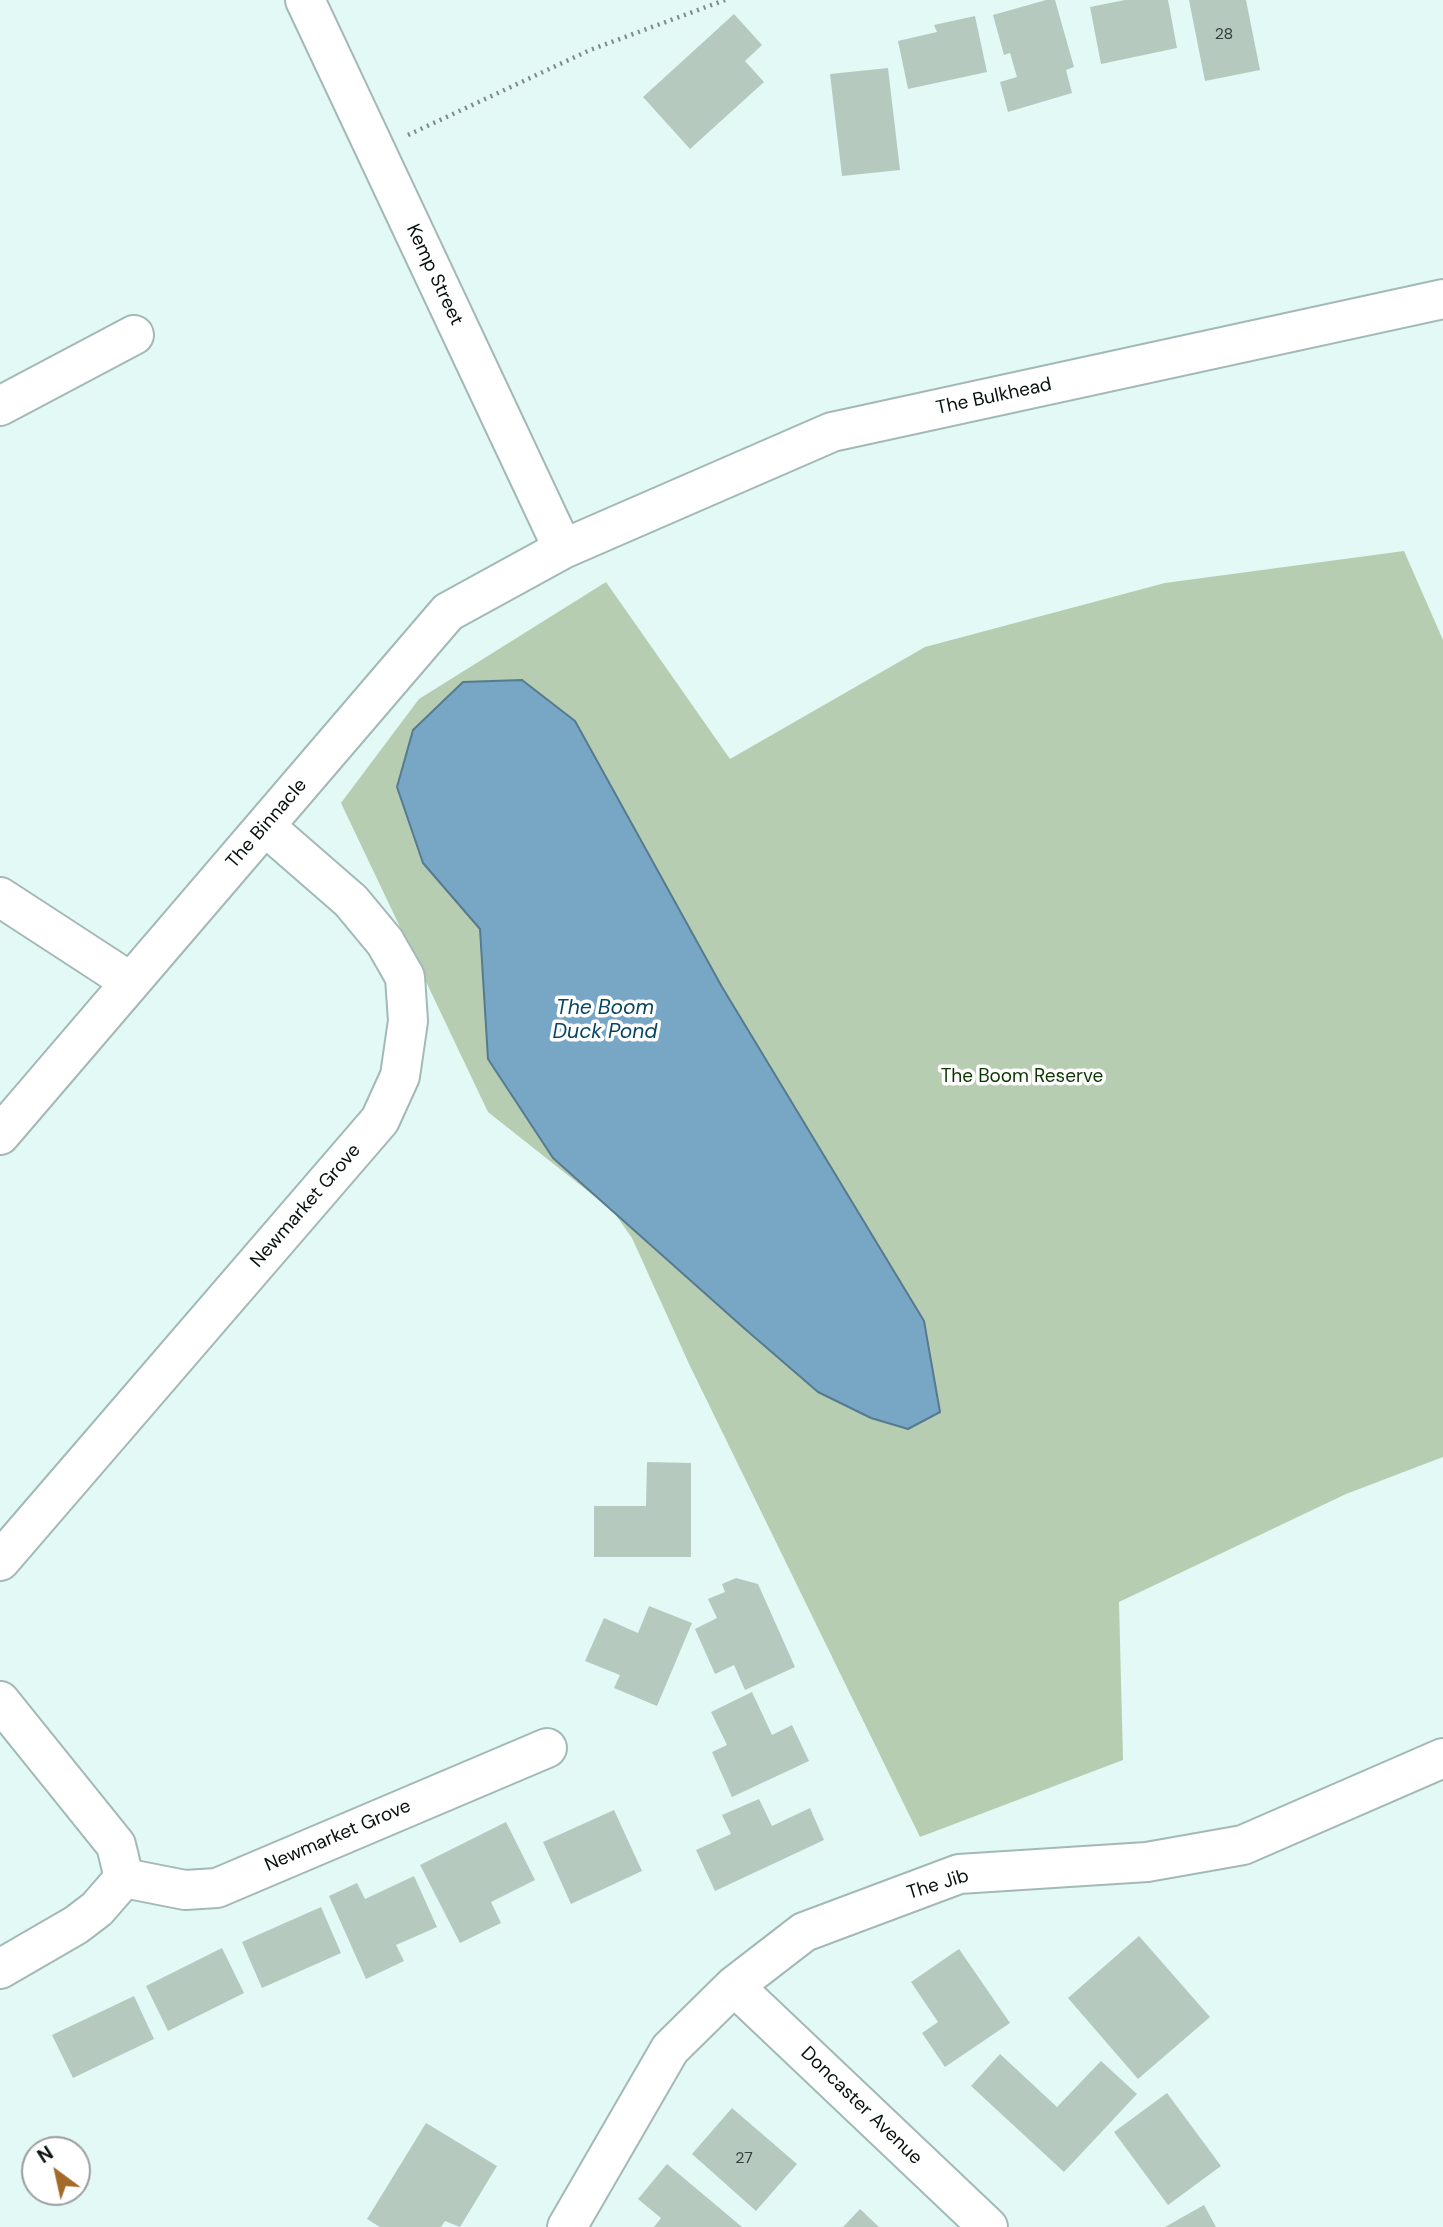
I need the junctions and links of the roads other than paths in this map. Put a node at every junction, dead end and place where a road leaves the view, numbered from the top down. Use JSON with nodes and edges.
{"nodes":[{"id":1,"x":304,"y":0,"type":"edge"},
{"id":2,"x":1443,"y":299,"type":"edge"},
{"id":3,"x":134,"y":335,"type":"dead end"},
{"id":4,"x":0,"y":406,"type":"edge"},
{"id":5,"x":563,"y":549,"type":"junction"},
{"id":6,"x":266,"y":827,"type":"junction"},
{"id":7,"x":0,"y":897,"type":"edge"},
{"id":8,"x":129,"y":981,"type":"junction"},
{"id":9,"x":0,"y":1135,"type":"edge"},
{"id":10,"x":0,"y":1561,"type":"edge"},
{"id":11,"x":0,"y":1701,"type":"edge"},
{"id":12,"x":547,"y":1748,"type":"dead end"},
{"id":13,"x":1443,"y":1758,"type":"edge"},
{"id":14,"x":124,"y":1878,"type":"junction"},
{"id":15,"x":0,"y":1969,"type":"edge"},
{"id":16,"x":734,"y":1986,"type":"junction"},
{"id":17,"x":567,"y":2227,"type":"edge"},
{"id":18,"x":988,"y":2227,"type":"edge"}],
"edges":[{"from":1,"to":5,"type":"street","name":"Kemp Street"},
{"from":2,"to":5,"type":"street","name":"The Bulkhead"},
{"from":3,"to":4,"type":"street"},
{"from":5,"to":6,"type":"street","name":"The Binnacle"},
{"from":6,"to":8,"type":"street","name":"The Binnacle"},
{"from":6,"to":10,"type":"street","name":"Newmarket Grove"},
{"from":7,"to":8,"type":"street"},
{"from":8,"to":9,"type":"street","name":"The Binnacle"},
{"from":11,"to":14,"type":"street"},
{"from":12,"to":14,"type":"street","name":"Newmarket Grove"},
{"from":13,"to":16,"type":"street","name":"The Jib"},
{"from":14,"to":15,"type":"street"},
{"from":16,"to":17,"type":"street","name":"The Jib"},
{"from":16,"to":18,"type":"street","name":"Doncaster Avenue"}]}
